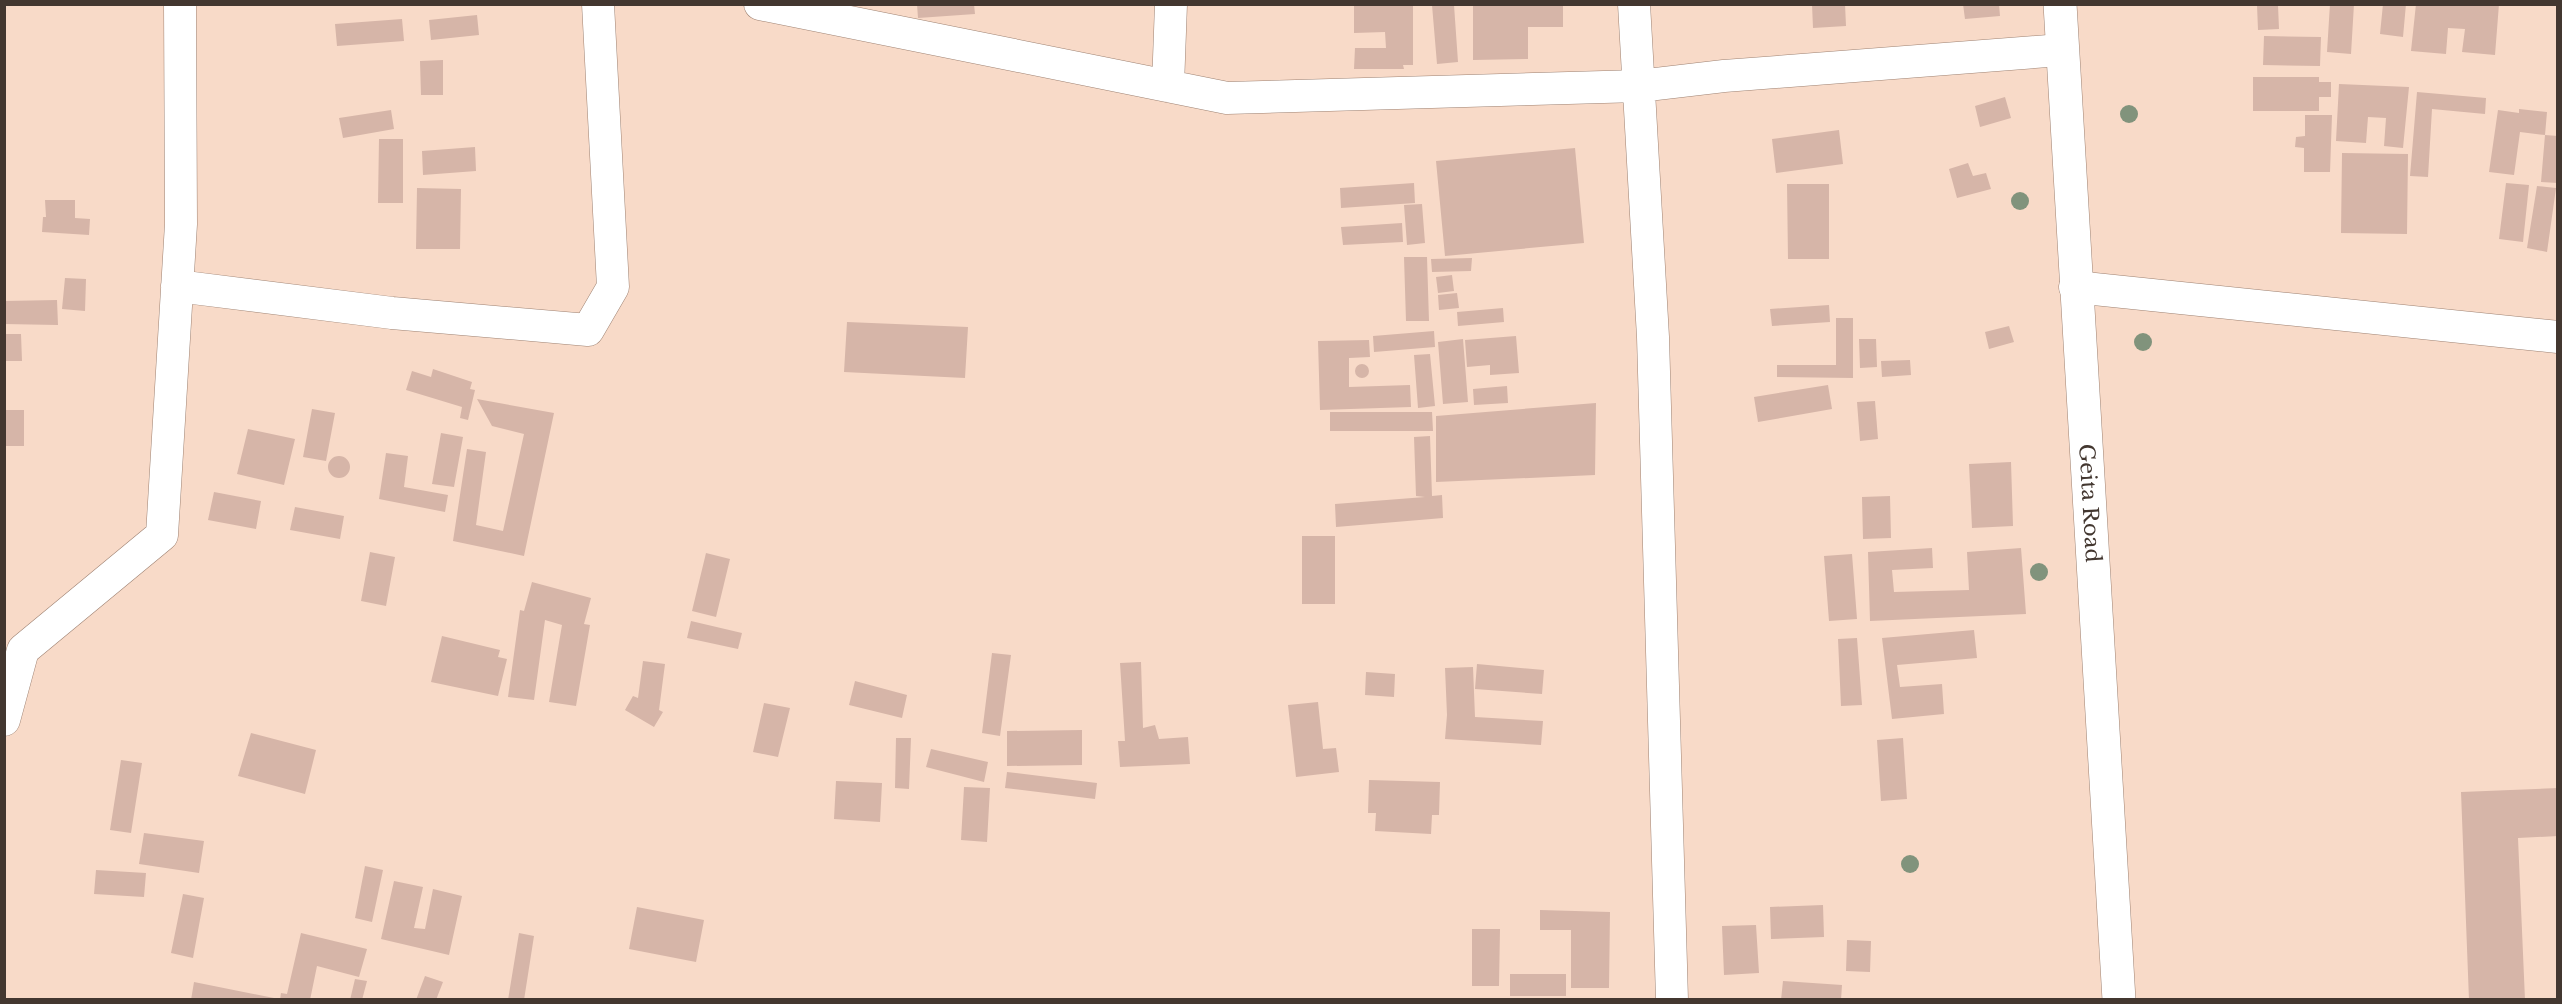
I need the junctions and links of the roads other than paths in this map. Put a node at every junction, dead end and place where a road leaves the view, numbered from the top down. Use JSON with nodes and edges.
{"nodes":[{"id":1,"x":180,"y":4,"type":"edge"},
{"id":2,"x":598,"y":4,"type":"edge"},
{"id":3,"x":760,"y":4,"type":"edge"},
{"id":4,"x":1171,"y":4,"type":"edge"},
{"id":5,"x":1634,"y":4,"type":"edge"},
{"id":6,"x":2060,"y":4,"type":"edge"},
{"id":7,"x":2061,"y":50,"type":"junction"},
{"id":8,"x":1168,"y":86,"type":"junction"},
{"id":9,"x":1639,"y":86,"type":"junction"},
{"id":10,"x":177,"y":286,"type":"junction"},
{"id":11,"x":2075,"y":287,"type":"junction"},
{"id":12,"x":2558,"y":337,"type":"edge"},
{"id":13,"x":14,"y":645,"type":"edge"},
{"id":14,"x":4,"y":720,"type":"edge"},
{"id":15,"x":1672,"y":999,"type":"edge"},
{"id":16,"x":2119,"y":999,"type":"edge"}],
"edges":[{"from":1,"to":10,"type":"street"},
{"from":2,"to":10,"type":"street"},
{"from":3,"to":8,"type":"street"},
{"from":4,"to":8,"type":"street"},
{"from":5,"to":9,"type":"street"},
{"from":6,"to":7,"type":"main road","name":"Geita Road"},
{"from":7,"to":9,"type":"street"},
{"from":7,"to":11,"type":"main road","name":"Geita Road"},
{"from":8,"to":9,"type":"street"},
{"from":9,"to":15,"type":"street"},
{"from":10,"to":13,"type":"street"},
{"from":11,"to":12,"type":"street"},
{"from":11,"to":16,"type":"main road","name":"Geita Road"},
{"from":13,"to":14,"type":"street"}]}
